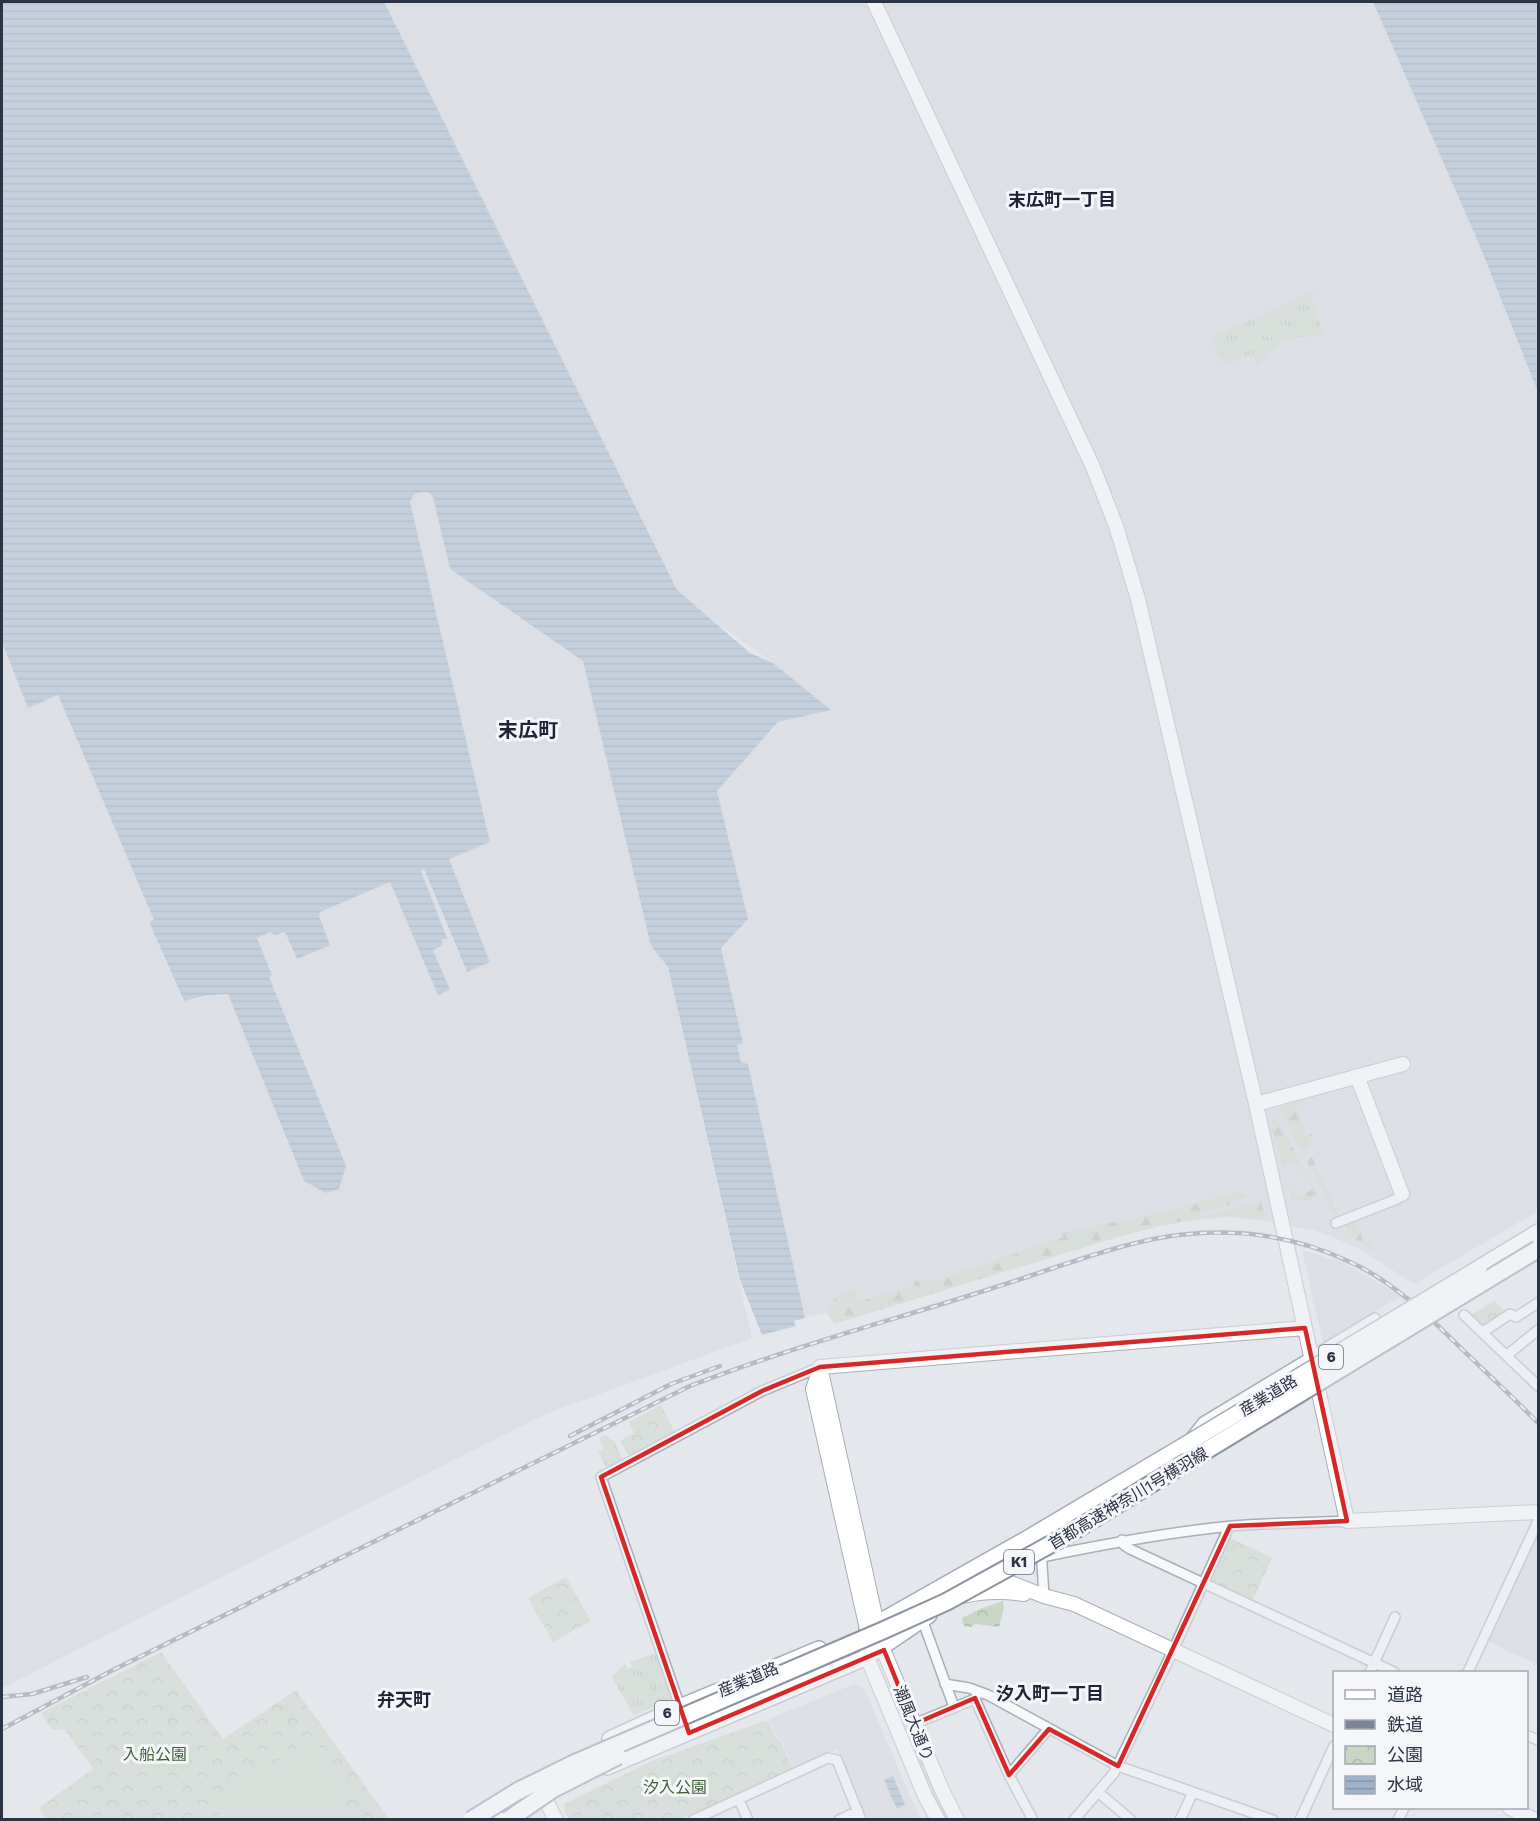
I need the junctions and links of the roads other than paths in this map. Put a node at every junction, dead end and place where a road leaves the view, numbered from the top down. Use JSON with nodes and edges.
{"nodes":[{"id":1,"x":874,"y":2,"type":"edge"},
{"id":2,"x":1403,"y":1064,"type":"dead end"},
{"id":3,"x":1357,"y":1076,"type":"junction"},
{"id":4,"x":1256,"y":1104,"type":"junction"},
{"id":5,"x":1402,"y":1194,"type":"joint"},
{"id":6,"x":1336,"y":1223,"type":"dead end"},
{"id":7,"x":1539,"y":1232,"type":"edge"},
{"id":8,"x":1539,"y":1249,"type":"edge"},
{"id":9,"x":1539,"y":1261,"type":"edge"},
{"id":10,"x":1539,"y":1303,"type":"edge"},
{"id":11,"x":1464,"y":1315,"type":"dead end"},
{"id":12,"x":1375,"y":1318,"type":"dead end"},
{"id":13,"x":1305,"y":1328,"type":"junction"},
{"id":14,"x":1539,"y":1330,"type":"edge"},
{"id":15,"x":1483,"y":1332,"type":"junction"},
{"id":16,"x":1507,"y":1355,"type":"junction"},
{"id":17,"x":1311,"y":1356,"type":"junction"},
{"id":18,"x":820,"y":1367,"type":"junction"},
{"id":19,"x":1539,"y":1386,"type":"edge"},
{"id":20,"x":1183,"y":1446,"type":"junction"},
{"id":21,"x":1539,"y":1512,"type":"edge"},
{"id":22,"x":1347,"y":1521,"type":"junction"},
{"id":23,"x":1539,"y":1521,"type":"edge"},
{"id":24,"x":1229,"y":1527,"type":"junction"},
{"id":25,"x":1034,"y":1534,"type":"junction"},
{"id":26,"x":1122,"y":1540,"type":"junction"},
{"id":27,"x":1042,"y":1557,"type":"junction"},
{"id":28,"x":967,"y":1573,"type":"junction"},
{"id":29,"x":988,"y":1574,"type":"junction"},
{"id":30,"x":1204,"y":1583,"type":"junction"},
{"id":31,"x":1044,"y":1596,"type":"junction"},
{"id":32,"x":951,"y":1599,"type":"junction"},
{"id":33,"x":1395,"y":1617,"type":"dead end"},
{"id":34,"x":922,"y":1619,"type":"junction"},
{"id":35,"x":872,"y":1627,"type":"junction"},
{"id":36,"x":882,"y":1647,"type":"junction"},
{"id":37,"x":1173,"y":1650,"type":"junction"},
{"id":38,"x":867,"y":1657,"type":"junction"},
{"id":39,"x":1372,"y":1668,"type":"edge"},
{"id":40,"x":1388,"y":1671,"type":"edge"},
{"id":41,"x":1467,"y":1671,"type":"edge"},
{"id":42,"x":945,"y":1684,"type":"junction"},
{"id":43,"x":977,"y":1695,"type":"junction"},
{"id":44,"x":680,"y":1707,"type":"junction"},
{"id":45,"x":954,"y":1707,"type":"junction"},
{"id":46,"x":914,"y":1724,"type":"junction"},
{"id":47,"x":1333,"y":1724,"type":"edge"},
{"id":48,"x":1047,"y":1728,"type":"junction"},
{"id":49,"x":689,"y":1733,"type":"junction"},
{"id":50,"x":1333,"y":1750,"type":"edge"},
{"id":51,"x":1118,"y":1766,"type":"junction"},
{"id":52,"x":596,"y":1771,"type":"junction"},
{"id":53,"x":1009,"y":1775,"type":"junction"},
{"id":54,"x":942,"y":1790,"type":"junction"},
{"id":55,"x":1098,"y":1792,"type":"junction"},
{"id":56,"x":1193,"y":1792,"type":"junction"},
{"id":57,"x":546,"y":1800,"type":"junction"},
{"id":58,"x":739,"y":1800,"type":"junction"},
{"id":59,"x":1512,"y":1809,"type":"edge"},
{"id":60,"x":860,"y":1815,"type":"edge"},
{"id":61,"x":469,"y":1819,"type":"edge"},
{"id":62,"x":1075,"y":1819,"type":"edge"},
{"id":63,"x":495,"y":1820,"type":"edge"},
{"id":64,"x":508,"y":1820,"type":"edge"},
{"id":65,"x":519,"y":1820,"type":"edge"},
{"id":66,"x":556,"y":1820,"type":"edge"},
{"id":67,"x":693,"y":1820,"type":"edge"},
{"id":68,"x":748,"y":1820,"type":"edge"},
{"id":69,"x":838,"y":1820,"type":"edge"},
{"id":70,"x":938,"y":1820,"type":"edge"},
{"id":71,"x":952,"y":1820,"type":"edge"},
{"id":72,"x":957,"y":1820,"type":"edge"},
{"id":73,"x":1033,"y":1820,"type":"edge"},
{"id":74,"x":1131,"y":1820,"type":"edge"},
{"id":75,"x":1180,"y":1820,"type":"edge"},
{"id":76,"x":1273,"y":1820,"type":"edge"},
{"id":77,"x":1300,"y":1820,"type":"edge"},
{"id":78,"x":1535,"y":1820,"type":"edge"}],
"edges":[{"from":1,"to":4,"type":"street"},
{"from":2,"to":3,"type":"street"},
{"from":3,"to":4,"type":"street"},
{"from":3,"to":5,"type":"street"},
{"from":4,"to":13,"type":"street"},
{"from":5,"to":6,"type":"street"},
{"from":7,"to":20,"type":"main road","name":"産業道路","number":"6","bridge":true},
{"from":8,"to":61,"type":"highway","name":"首都高速神奈川1号横羽線","number":"K1","bridge":true},
{"from":9,"to":64,"type":"highway","name":"首都高速神奈川1号横羽線","number":"K1","bridge":true},
{"from":10,"to":15,"type":"street"},
{"from":11,"to":15,"type":"street"},
{"from":12,"to":17,"type":"street"},
{"from":13,"to":17,"type":"street"},
{"from":13,"to":18,"type":"street"},
{"from":14,"to":16,"type":"street"},
{"from":15,"to":16,"type":"street"},
{"from":16,"to":19,"type":"street"},
{"from":17,"to":20,"type":"street"},
{"from":17,"to":22,"type":"street"},
{"from":18,"to":35,"type":"street"},
{"from":18,"to":44,"type":"street"},
{"from":20,"to":25,"type":"main road","name":"産業道路","number":"6"},
{"from":21,"to":22,"type":"street"},
{"from":22,"to":24,"type":"street"},
{"from":23,"to":41,"type":"street"},
{"from":24,"to":26,"type":"street"},
{"from":24,"to":30,"type":"street"},
{"from":25,"to":27,"type":"street"},
{"from":25,"to":28,"type":"main road","name":"産業道路","number":"6"},
{"from":25,"to":29,"type":"main road","name":"産業道路","number":"6"},
{"from":26,"to":27,"type":"street"},
{"from":26,"to":30,"type":"street"},
{"from":27,"to":31,"type":"street"},
{"from":28,"to":29,"type":"street"},
{"from":28,"to":35,"type":"main road","name":"産業道路","number":"6"},
{"from":29,"to":31,"type":"street"},
{"from":29,"to":32,"type":"main road","name":"産業道路","number":"6"},
{"from":30,"to":37,"type":"street"},
{"from":30,"to":39,"type":"street"},
{"from":31,"to":32,"type":"street"},
{"from":31,"to":37,"type":"street"},
{"from":32,"to":34,"type":"main road","name":"産業道路","number":"6"},
{"from":33,"to":39,"type":"street"},
{"from":34,"to":36,"type":"main road","name":"産業道路","number":"6"},
{"from":34,"to":42,"type":"street"},
{"from":35,"to":36,"type":"street","name":"潮風大通り"},
{"from":35,"to":38,"type":"street","name":"潮風大通り"},
{"from":35,"to":44,"type":"main road","name":"産業道路","number":"6"},
{"from":36,"to":38,"type":"main road","name":"産業道路","number":"6"},
{"from":36,"to":46,"type":"street","name":"潮風大通り"},
{"from":37,"to":47,"type":"street"},
{"from":37,"to":51,"type":"street"},
{"from":38,"to":49,"type":"main road","name":"産業道路","number":"6"},
{"from":38,"to":70,"type":"street","name":"潮風大通り"},
{"from":39,"to":40,"type":"street"},
{"from":42,"to":43,"type":"street"},
{"from":42,"to":45,"type":"street"},
{"from":43,"to":45,"type":"street"},
{"from":43,"to":48,"type":"street"},
{"from":43,"to":53,"type":"street"},
{"from":44,"to":49,"type":"street"},
{"from":44,"to":61,"type":"main road","name":"産業道路","number":"6"},
{"from":45,"to":46,"type":"street"},
{"from":46,"to":54,"type":"street","name":"潮風大通り"},
{"from":48,"to":51,"type":"street"},
{"from":48,"to":53,"type":"street"},
{"from":49,"to":52,"type":"main road","name":"産業道路","number":"6"},
{"from":50,"to":77,"type":"street"},
{"from":51,"to":55,"type":"street"},
{"from":51,"to":56,"type":"street"},
{"from":52,"to":57,"type":"main road","name":"産業道路","number":"6"},
{"from":52,"to":63,"type":"highway"},
{"from":53,"to":73,"type":"street"},
{"from":54,"to":71,"type":"street"},
{"from":54,"to":72,"type":"street","name":"潮風大通り"},
{"from":55,"to":62,"type":"street"},
{"from":55,"to":74,"type":"street"},
{"from":56,"to":75,"type":"street"},
{"from":56,"to":76,"type":"street"},
{"from":57,"to":65,"type":"main road","name":"産業道路","number":"6"},
{"from":57,"to":66,"type":"street"},
{"from":58,"to":60,"type":"street"},
{"from":58,"to":67,"type":"street"},
{"from":58,"to":68,"type":"street"},
{"from":59,"to":78,"type":"street"},
{"from":60,"to":69,"type":"street"}]}
